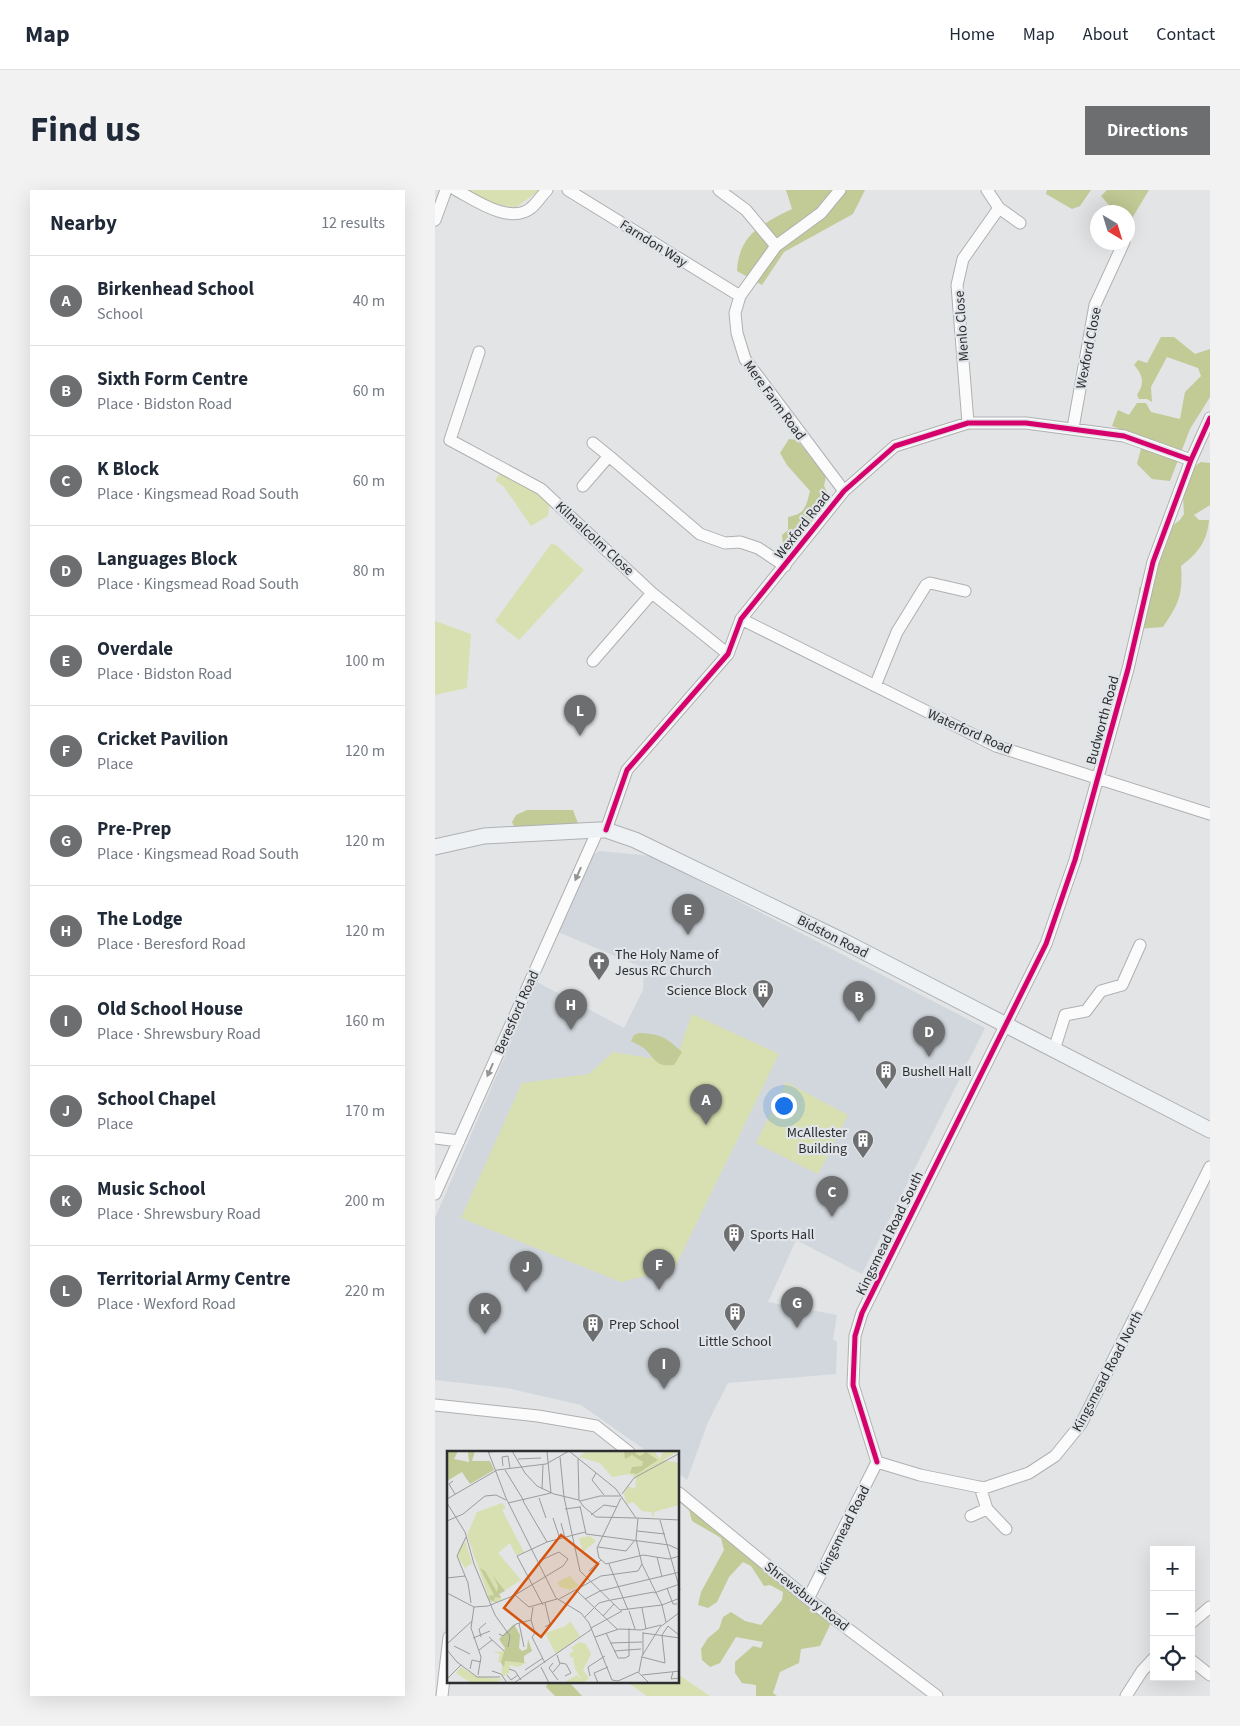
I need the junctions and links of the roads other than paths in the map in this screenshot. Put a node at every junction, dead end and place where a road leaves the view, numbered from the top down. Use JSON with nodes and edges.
{"nodes":[{"id":1,"x":446,"y":190,"type":"edge"},
{"id":2,"x":456,"y":190,"type":"edge"},
{"id":3,"x":547,"y":190,"type":"edge"},
{"id":4,"x":567,"y":190,"type":"edge"},
{"id":5,"x":719,"y":190,"type":"edge"},
{"id":6,"x":840,"y":190,"type":"edge"},
{"id":7,"x":987,"y":190,"type":"edge"},
{"id":8,"x":999,"y":208,"type":"junction"},
{"id":9,"x":435,"y":220,"type":"edge"},
{"id":10,"x":1020,"y":223,"type":"dead end"},
{"id":11,"x":776,"y":246,"type":"junction"},
{"id":12,"x":1120,"y":250,"type":"edge"},
{"id":13,"x":740,"y":296,"type":"junction"},
{"id":14,"x":479,"y":352,"type":"dead end"},
{"id":15,"x":1210,"y":418,"type":"edge"},
{"id":16,"x":968,"y":423,"type":"junction"},
{"id":17,"x":1073,"y":428,"type":"junction"},
{"id":18,"x":593,"y":443,"type":"dead end"},
{"id":19,"x":609,"y":456,"type":"junction"},
{"id":20,"x":1191,"y":460,"type":"junction"},
{"id":21,"x":583,"y":486,"type":"dead end"},
{"id":22,"x":844,"y":491,"type":"junction"},
{"id":23,"x":785,"y":566,"type":"junction"},
{"id":24,"x":965,"y":591,"type":"dead end"},
{"id":25,"x":652,"y":593,"type":"junction"},
{"id":26,"x":741,"y":619,"type":"junction"},
{"id":27,"x":728,"y":654,"type":"junction"},
{"id":28,"x":593,"y":661,"type":"dead end"},
{"id":29,"x":875,"y":686,"type":"junction"},
{"id":30,"x":1097,"y":778,"type":"junction"},
{"id":31,"x":1210,"y":814,"type":"edge"},
{"id":32,"x":602,"y":830,"type":"junction"},
{"id":33,"x":435,"y":847,"type":"edge"},
{"id":34,"x":1140,"y":945,"type":"dead end"},
{"id":35,"x":1005,"y":1025,"type":"junction"},
{"id":36,"x":1054,"y":1050,"type":"junction"},
{"id":37,"x":1210,"y":1130,"type":"edge"},
{"id":38,"x":435,"y":1138,"type":"edge"},
{"id":39,"x":459,"y":1141,"type":"junction"},
{"id":40,"x":1210,"y":1166,"type":"edge"},
{"id":41,"x":435,"y":1194,"type":"edge"},
{"id":42,"x":435,"y":1405,"type":"edge"},
{"id":43,"x":628,"y":1451,"type":"edge"},
{"id":44,"x":877,"y":1462,"type":"junction"},
{"id":45,"x":980,"y":1487,"type":"junction"},
{"id":46,"x":680,"y":1494,"type":"edge"},
{"id":47,"x":987,"y":1509,"type":"junction"},
{"id":48,"x":971,"y":1516,"type":"dead end"},
{"id":49,"x":1006,"y":1529,"type":"dead end"},
{"id":50,"x":808,"y":1599,"type":"junction"},
{"id":51,"x":1210,"y":1607,"type":"edge"},
{"id":52,"x":1195,"y":1620,"type":"edge"},
{"id":53,"x":447,"y":1654,"type":"edge"},
{"id":54,"x":1150,"y":1662,"type":"edge"},
{"id":55,"x":1195,"y":1663,"type":"edge"},
{"id":56,"x":1210,"y":1675,"type":"edge"},
{"id":57,"x":442,"y":1696,"type":"edge"},
{"id":58,"x":937,"y":1696,"type":"edge"},
{"id":59,"x":1126,"y":1696,"type":"edge"}],
"edges":[{"from":1,"to":9,"type":"street"},
{"from":2,"to":3,"type":"street"},
{"from":4,"to":13,"type":"street","name":"Farndon Way"},
{"from":5,"to":11,"type":"street"},
{"from":6,"to":11,"type":"street","name":"Mere Farm Road"},
{"from":7,"to":8,"type":"street"},
{"from":8,"to":10,"type":"street"},
{"from":8,"to":16,"type":"street","name":"Menlo Close"},
{"from":11,"to":13,"type":"street","name":"Mere Farm Road"},
{"from":12,"to":17,"type":"street","name":"Wexford Close"},
{"from":13,"to":22,"type":"street","name":"Mere Farm Road"},
{"from":14,"to":25,"type":"street","name":"Kilmalcolm Close"},
{"from":15,"to":20,"type":"street","name":"Budworth Road"},
{"from":16,"to":17,"type":"street","name":"Wexford Road"},
{"from":16,"to":22,"type":"street","name":"Wexford Road"},
{"from":17,"to":20,"type":"street","name":"Wexford Road"},
{"from":18,"to":19,"type":"street"},
{"from":19,"to":21,"type":"street"},
{"from":19,"to":23,"type":"street"},
{"from":20,"to":30,"type":"street","name":"Budworth Road"},
{"from":22,"to":23,"type":"street","name":"Wexford Road"},
{"from":23,"to":26,"type":"street","name":"Wexford Road"},
{"from":24,"to":29,"type":"street"},
{"from":25,"to":27,"type":"street","name":"Kilmalcolm Close"},
{"from":25,"to":28,"type":"street"},
{"from":26,"to":27,"type":"street","name":"Wexford Road"},
{"from":26,"to":29,"type":"street","name":"Waterford Road"},
{"from":27,"to":32,"type":"street","name":"Wexford Road"},
{"from":29,"to":30,"type":"street","name":"Waterford Road"},
{"from":30,"to":31,"type":"street","name":"Waterford Road"},
{"from":30,"to":35,"type":"street","name":"Budworth Road"},
{"from":32,"to":33,"type":"main road","name":"Bidston Road"},
{"from":32,"to":35,"type":"main road","name":"Bidston Road"},
{"from":32,"to":39,"type":"street","name":"Beresford Road","one_way":true},
{"from":34,"to":36,"type":"street"},
{"from":35,"to":36,"type":"main road","name":"Bidston Road"},
{"from":35,"to":44,"type":"street","name":"Kingsmead Road South"},
{"from":36,"to":37,"type":"main road","name":"Bidston Road"},
{"from":38,"to":39,"type":"street"},
{"from":39,"to":41,"type":"street","name":"Beresford Road"},
{"from":40,"to":45,"type":"street","name":"Kingsmead Road North"},
{"from":42,"to":43,"type":"street"},
{"from":44,"to":45,"type":"street","name":"Kingsmead Road North"},
{"from":44,"to":50,"type":"street","name":"Kingsmead Road"},
{"from":45,"to":47,"type":"street"},
{"from":46,"to":50,"type":"street","name":"Shrewsbury Road"},
{"from":47,"to":48,"type":"street"},
{"from":47,"to":49,"type":"street"},
{"from":50,"to":58,"type":"street","name":"Shrewsbury Road"},
{"from":51,"to":52,"type":"street"},
{"from":53,"to":57,"type":"street"},
{"from":54,"to":59,"type":"street"},
{"from":55,"to":56,"type":"street"}]}
